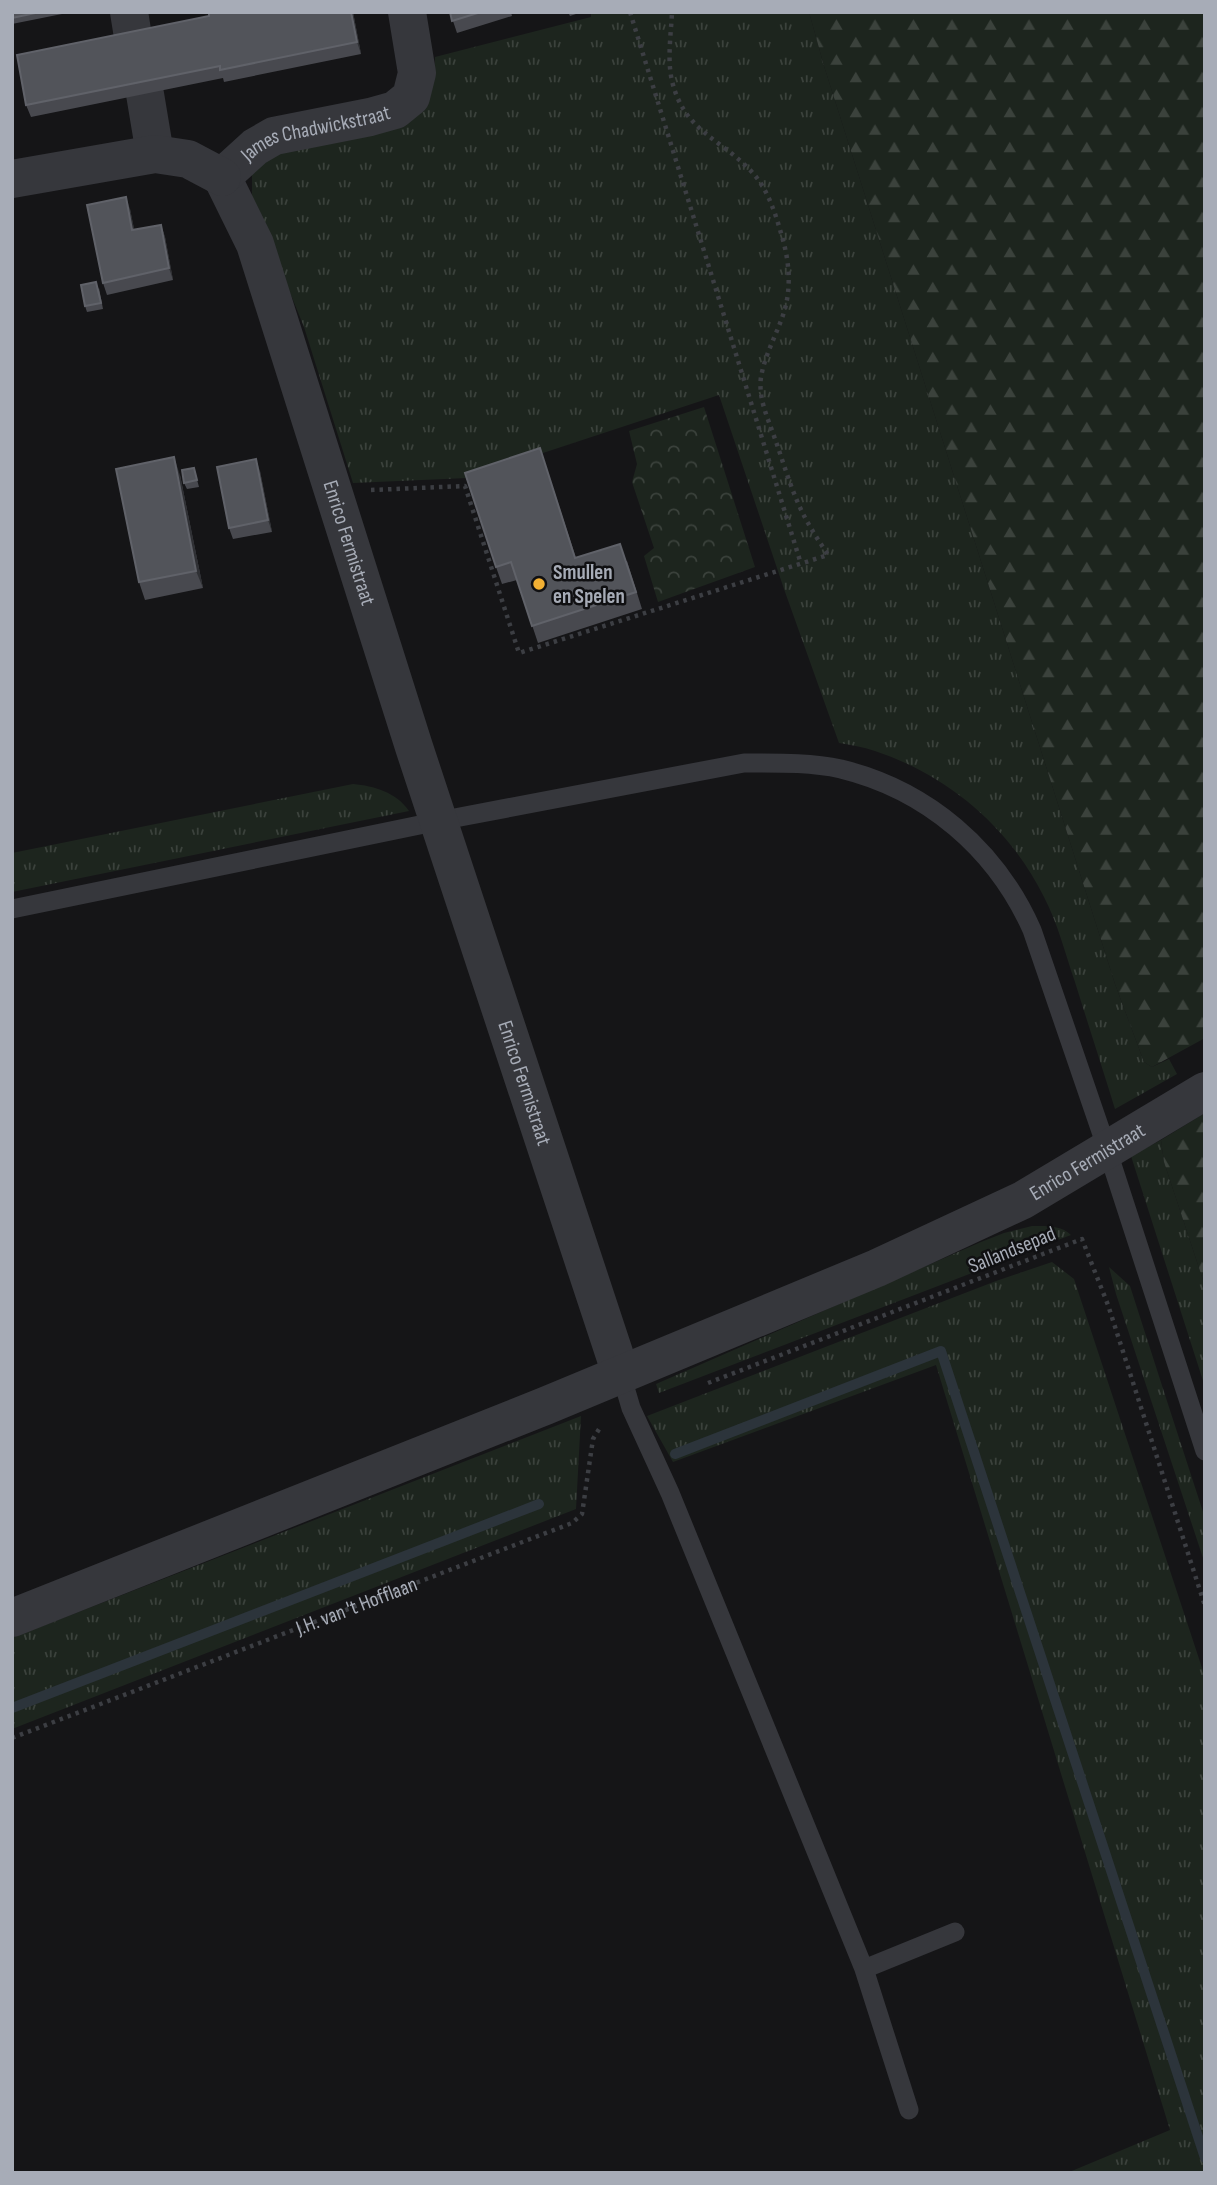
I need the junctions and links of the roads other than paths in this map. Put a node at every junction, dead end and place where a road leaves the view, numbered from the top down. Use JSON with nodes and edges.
{"nodes":[{"id":1,"x":407,"y":12,"type":"edge"},
{"id":2,"x":145,"y":94,"type":"edge"},
{"id":3,"x":155,"y":153,"type":"junction"},
{"id":4,"x":222,"y":177,"type":"junction"},
{"id":5,"x":12,"y":179,"type":"edge"},
{"id":6,"x":439,"y":821,"type":"junction"},
{"id":7,"x":12,"y":909,"type":"edge"},
{"id":8,"x":1205,"y":1091,"type":"edge"},
{"id":9,"x":1107,"y":1149,"type":"junction"},
{"id":10,"x":626,"y":1391,"type":"junction"},
{"id":11,"x":1205,"y":1451,"type":"edge"},
{"id":12,"x":12,"y":1618,"type":"edge"},
{"id":13,"x":955,"y":1932,"type":"dead end"},
{"id":14,"x":864,"y":1969,"type":"junction"},
{"id":15,"x":909,"y":2110,"type":"dead end"}],
"edges":[{"from":1,"to":4,"type":"street","name":"James Chadwickstraat"},
{"from":2,"to":3,"type":"street"},
{"from":3,"to":4,"type":"street"},
{"from":3,"to":5,"type":"street"},
{"from":4,"to":6,"type":"street","name":"Enrico Fermistraat"},
{"from":6,"to":7,"type":"lane"},
{"from":6,"to":9,"type":"lane"},
{"from":6,"to":10,"type":"street","name":"Enrico Fermistraat"},
{"from":8,"to":9,"type":"street","name":"Enrico Fermistraat"},
{"from":9,"to":10,"type":"street","name":"Enrico Fermistraat"},
{"from":9,"to":11,"type":"lane"},
{"from":10,"to":12,"type":"street"},
{"from":10,"to":14,"type":"lane"},
{"from":13,"to":14,"type":"lane"},
{"from":14,"to":15,"type":"lane"}]}
